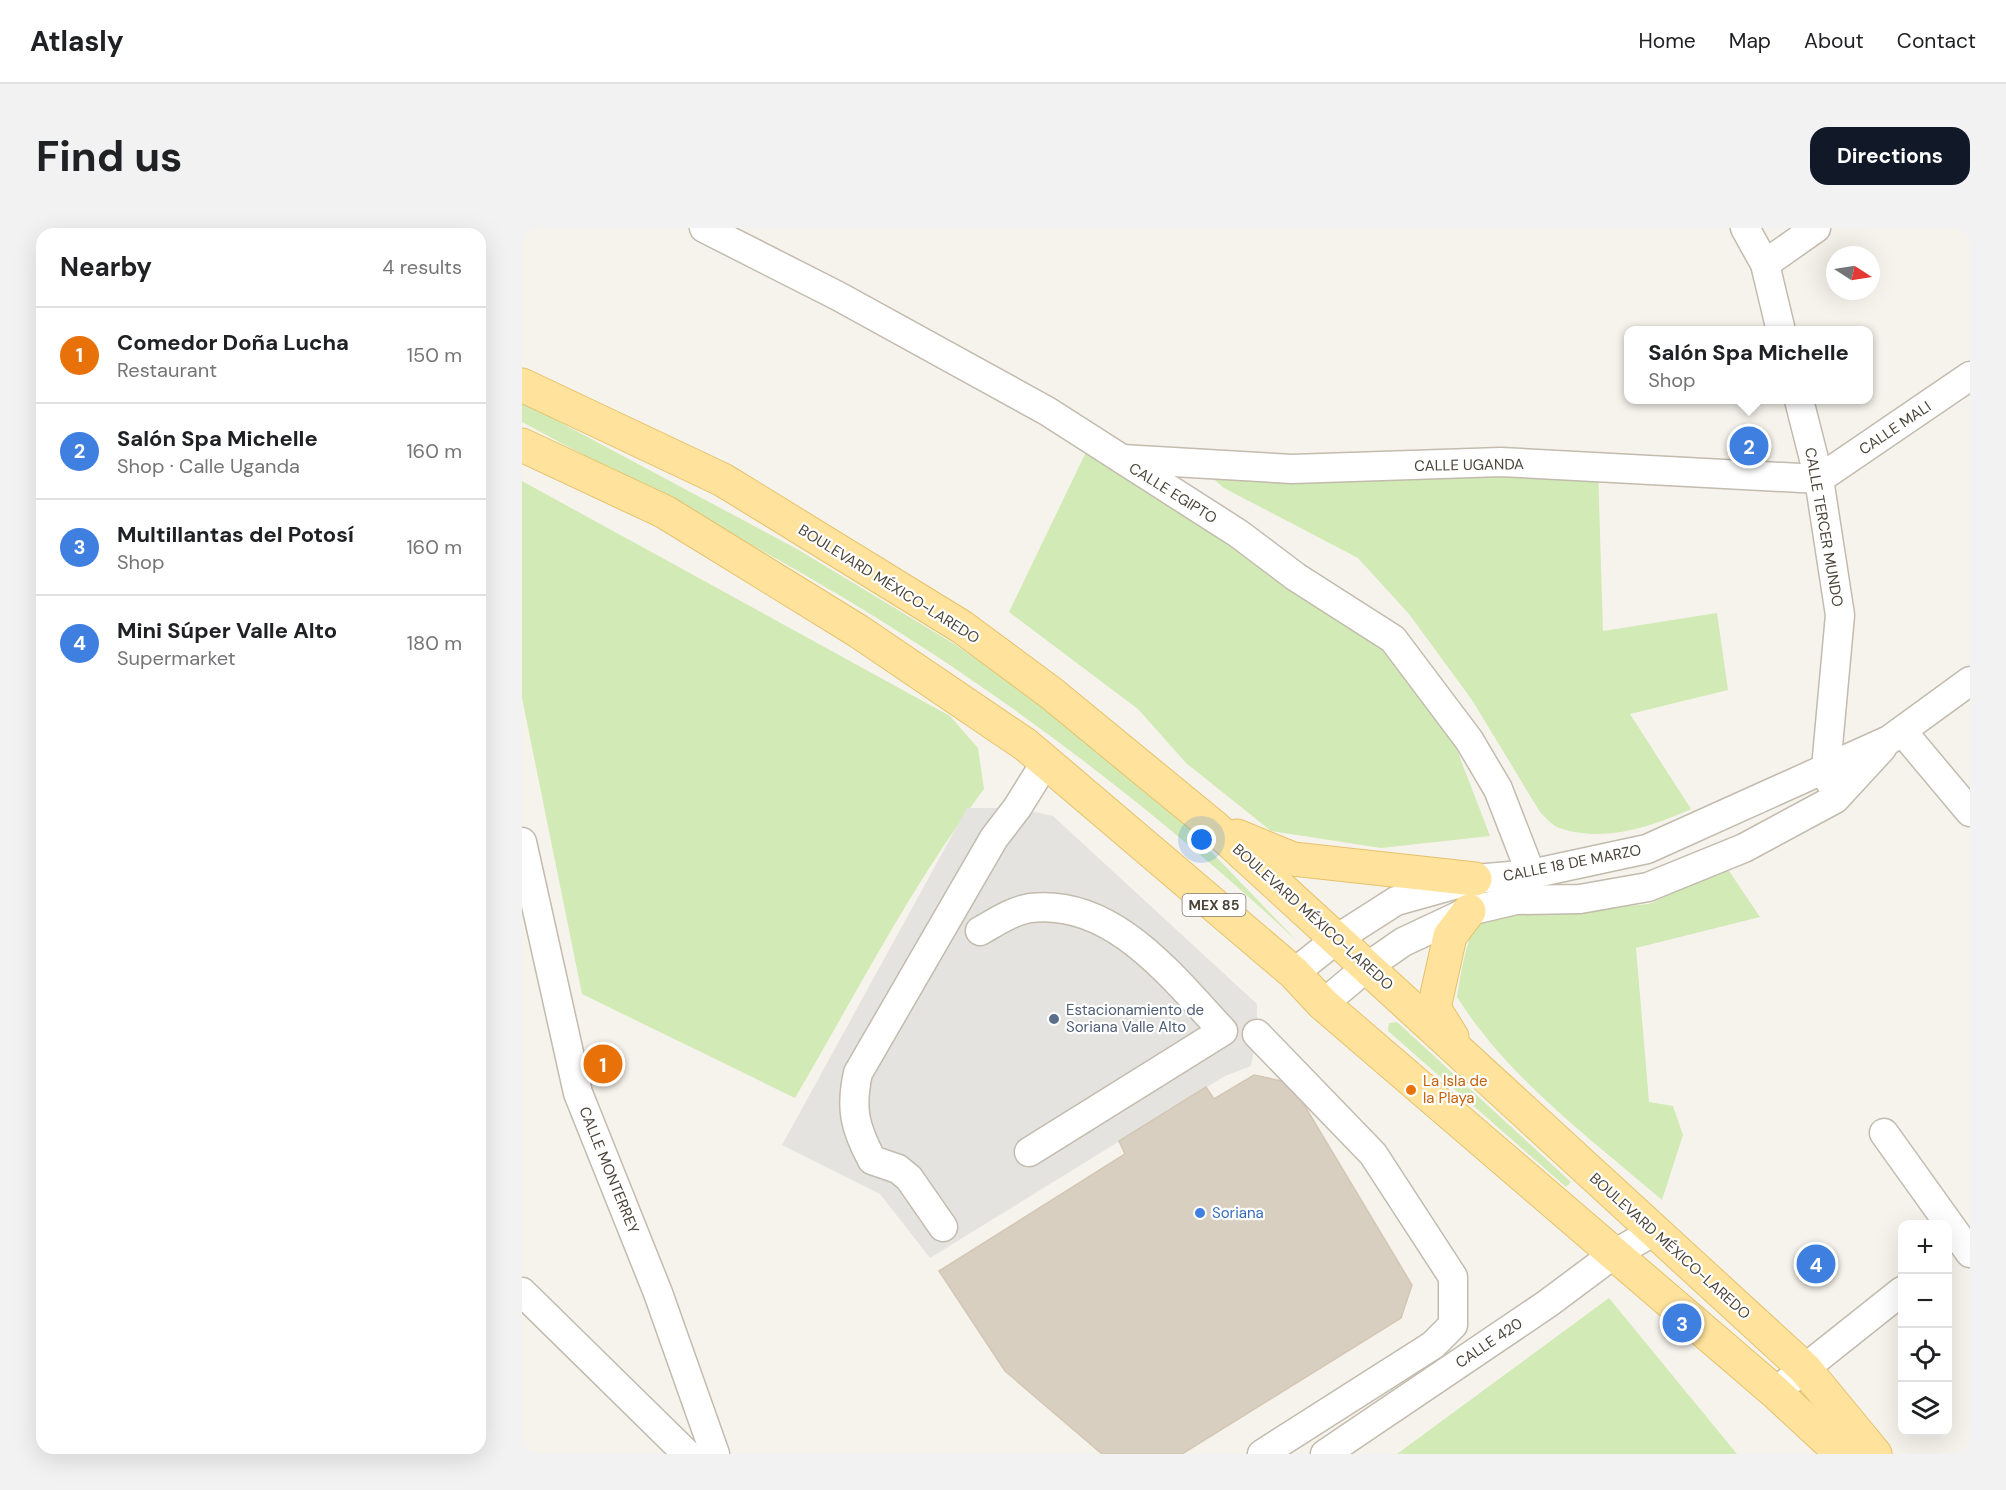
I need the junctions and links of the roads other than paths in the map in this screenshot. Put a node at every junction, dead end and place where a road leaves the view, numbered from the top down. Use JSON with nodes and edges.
{"nodes":[{"id":1,"x":704,"y":228,"type":"edge"},
{"id":2,"x":1745,"y":228,"type":"edge"},
{"id":3,"x":1816,"y":228,"type":"edge"},
{"id":4,"x":1765,"y":264,"type":"junction"},
{"id":5,"x":1780,"y":326,"type":"edge"},
{"id":6,"x":1970,"y":376,"type":"edge"},
{"id":7,"x":522,"y":385,"type":"edge"},
{"id":8,"x":1800,"y":404,"type":"edge"},
{"id":9,"x":522,"y":445,"type":"edge"},
{"id":10,"x":1119,"y":459,"type":"junction"},
{"id":11,"x":1819,"y":479,"type":"junction"},
{"id":12,"x":1970,"y":681,"type":"edge"},
{"id":13,"x":1896,"y":735,"type":"junction"},
{"id":14,"x":1045,"y":763,"type":"junction"},
{"id":15,"x":1826,"y":768,"type":"junction"},
{"id":16,"x":1835,"y":798,"type":"junction"},
{"id":17,"x":1970,"y":812,"type":"edge"},
{"id":18,"x":1213,"y":826,"type":"junction"},
{"id":19,"x":523,"y":860,"type":"edge"},
{"id":20,"x":1531,"y":874,"type":"junction"},
{"id":21,"x":1475,"y":879,"type":"junction"},
{"id":22,"x":1469,"y":911,"type":"junction"},
{"id":23,"x":980,"y":931,"type":"dead end"},
{"id":24,"x":1338,"y":938,"type":"junction"},
{"id":25,"x":1367,"y":967,"type":"junction"},
{"id":26,"x":1294,"y":973,"type":"junction"},
{"id":27,"x":1323,"y":1004,"type":"junction"},
{"id":28,"x":1257,"y":1034,"type":"dead end"},
{"id":29,"x":1461,"y":1051,"type":"junction"},
{"id":30,"x":1884,"y":1134,"type":"dead end"},
{"id":31,"x":1029,"y":1152,"type":"dead end"},
{"id":32,"x":943,"y":1227,"type":"dead end"},
{"id":33,"x":1653,"y":1232,"type":"junction"},
{"id":34,"x":1963,"y":1247,"type":"edge"},
{"id":35,"x":1614,"y":1254,"type":"junction"},
{"id":36,"x":522,"y":1292,"type":"edge"},
{"id":37,"x":1898,"y":1294,"type":"edge"},
{"id":38,"x":1805,"y":1369,"type":"junction"},
{"id":39,"x":1775,"y":1392,"type":"junction"},
{"id":40,"x":687,"y":1454,"type":"edge"},
{"id":41,"x":715,"y":1454,"type":"edge"},
{"id":42,"x":1262,"y":1454,"type":"edge"},
{"id":43,"x":1325,"y":1454,"type":"edge"},
{"id":44,"x":1842,"y":1454,"type":"edge"},
{"id":45,"x":1875,"y":1454,"type":"edge"}],
"edges":[{"from":1,"to":10,"type":"street","name":"CALLE EGIPTO"},
{"from":2,"to":4,"type":"street"},
{"from":3,"to":4,"type":"street"},
{"from":4,"to":5,"type":"street"},
{"from":6,"to":11,"type":"street","name":"CALLE MALI"},
{"from":7,"to":18,"type":"main road","name":"BOULEVARD MÉXICO-LAREDO"},
{"from":8,"to":11,"type":"street","name":"CALLE TERCER MUNDO"},
{"from":9,"to":14,"type":"main road","number":"MEX 85"},
{"from":10,"to":11,"type":"street","name":"CALLE UGANDA"},
{"from":10,"to":20,"type":"street","name":"CALLE EGIPTO"},
{"from":11,"to":15,"type":"street","name":"CALLE TERCER MUNDO"},
{"from":12,"to":13,"type":"street","name":"CALLE 18 DE MARZO"},
{"from":13,"to":15,"type":"street","name":"CALLE 18 DE MARZO"},
{"from":13,"to":16,"type":"street","name":"CALLE 18 DE MARZO"},
{"from":13,"to":17,"type":"street"},
{"from":14,"to":26,"type":"main road","number":"MEX 85"},
{"from":14,"to":32,"type":"street"},
{"from":15,"to":16,"type":"street","name":"CALLE TERCER MUNDO"},
{"from":15,"to":20,"type":"street","name":"CALLE 18 DE MARZO"},
{"from":16,"to":22,"type":"street","name":"CALLE 18 DE MARZO"},
{"from":18,"to":21,"type":"main road"},
{"from":18,"to":24,"type":"main road","name":"BOULEVARD MÉXICO-LAREDO"},
{"from":19,"to":41,"type":"street","name":"CALLE MONTERREY"},
{"from":20,"to":21,"type":"street","name":"CALLE 18 DE MARZO"},
{"from":21,"to":24,"type":"street","name":"CALLE 18 DE MARZO"},
{"from":22,"to":25,"type":"street","name":"CALLE 18 DE MARZO"},
{"from":22,"to":29,"type":"main road"},
{"from":23,"to":31,"type":"street"},
{"from":24,"to":25,"type":"main road","name":"BOULEVARD MÉXICO-LAREDO"},
{"from":24,"to":26,"type":"street","name":"CALLE 18 DE MARZO"},
{"from":25,"to":27,"type":"street","name":"CALLE 18 DE MARZO"},
{"from":25,"to":29,"type":"main road","name":"BOULEVARD MÉXICO-LAREDO"},
{"from":26,"to":27,"type":"main road","number":"MEX 85"},
{"from":27,"to":35,"type":"main road","number":"MEX 85"},
{"from":28,"to":42,"type":"street"},
{"from":29,"to":33,"type":"main road","name":"BOULEVARD MÉXICO-LAREDO"},
{"from":30,"to":34,"type":"street"},
{"from":33,"to":35,"type":"street","name":"CALLE 420"},
{"from":33,"to":38,"type":"main road","name":"BOULEVARD MÉXICO-LAREDO"},
{"from":35,"to":39,"type":"main road","number":"MEX 85"},
{"from":35,"to":43,"type":"street","name":"CALLE 420"},
{"from":36,"to":40,"type":"street"},
{"from":37,"to":38,"type":"street"},
{"from":38,"to":39,"type":"street"},
{"from":38,"to":45,"type":"main road","name":"BOULEVARD MÉXICO-LAREDO"},
{"from":39,"to":44,"type":"main road","number":"MEX 85"}]}
